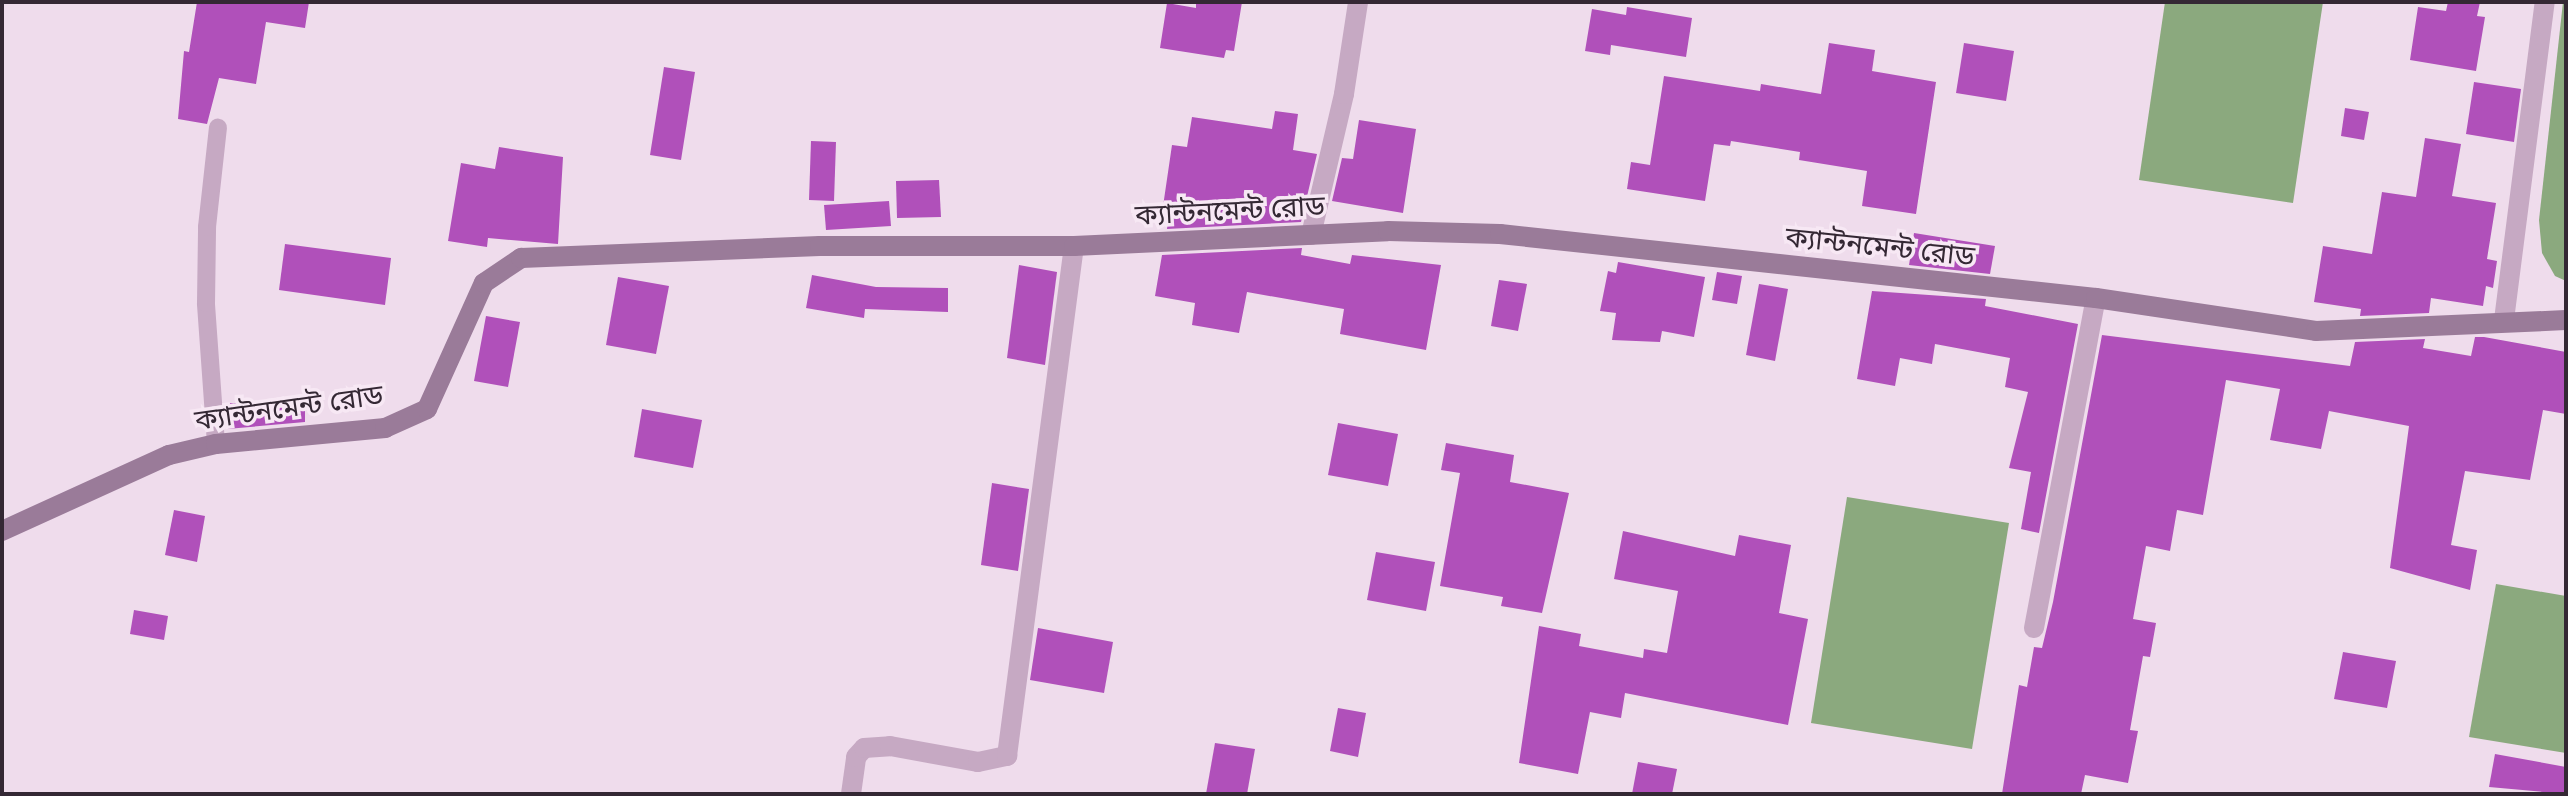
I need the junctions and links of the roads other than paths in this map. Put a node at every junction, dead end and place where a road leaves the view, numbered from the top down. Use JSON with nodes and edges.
{"nodes":[{"id":1,"x":1358,"y":2,"type":"edge"},
{"id":2,"x":2545,"y":2,"type":"edge"},
{"id":3,"x":218,"y":128,"type":"dead end"},
{"id":4,"x":1311,"y":235,"type":"junction"},
{"id":5,"x":1074,"y":246,"type":"junction"},
{"id":6,"x":2096,"y":298,"type":"junction"},
{"id":7,"x":2504,"y":320,"type":"junction"},
{"id":8,"x":2566,"y":320,"type":"edge"},
{"id":9,"x":216,"y":444,"type":"junction"},
{"id":10,"x":2,"y":531,"type":"edge"},
{"id":11,"x":2034,"y":628,"type":"dead end"},
{"id":12,"x":851,"y":794,"type":"edge"}],
"edges":[{"from":1,"to":4,"type":"street"},
{"from":2,"to":7,"type":"street"},
{"from":3,"to":9,"type":"lane"},
{"from":4,"to":5,"type":"main road","name":"ক্যান্টনমেন্ট রোড"},
{"from":4,"to":6,"type":"main road","name":"ক্যান্টনমেন্ট রোড"},
{"from":5,"to":9,"type":"main road","name":"ক্যান্টনমেন্ট রোড"},
{"from":5,"to":12,"type":"street"},
{"from":6,"to":7,"type":"main road","name":"ক্যান্টনমেন্ট রোড"},
{"from":6,"to":11,"type":"street"},
{"from":7,"to":8,"type":"main road","name":"ক্যান্টনমেন্ট রোড"},
{"from":9,"to":10,"type":"main road","name":"ক্যান্টনমেন্ট রোড"}]}
